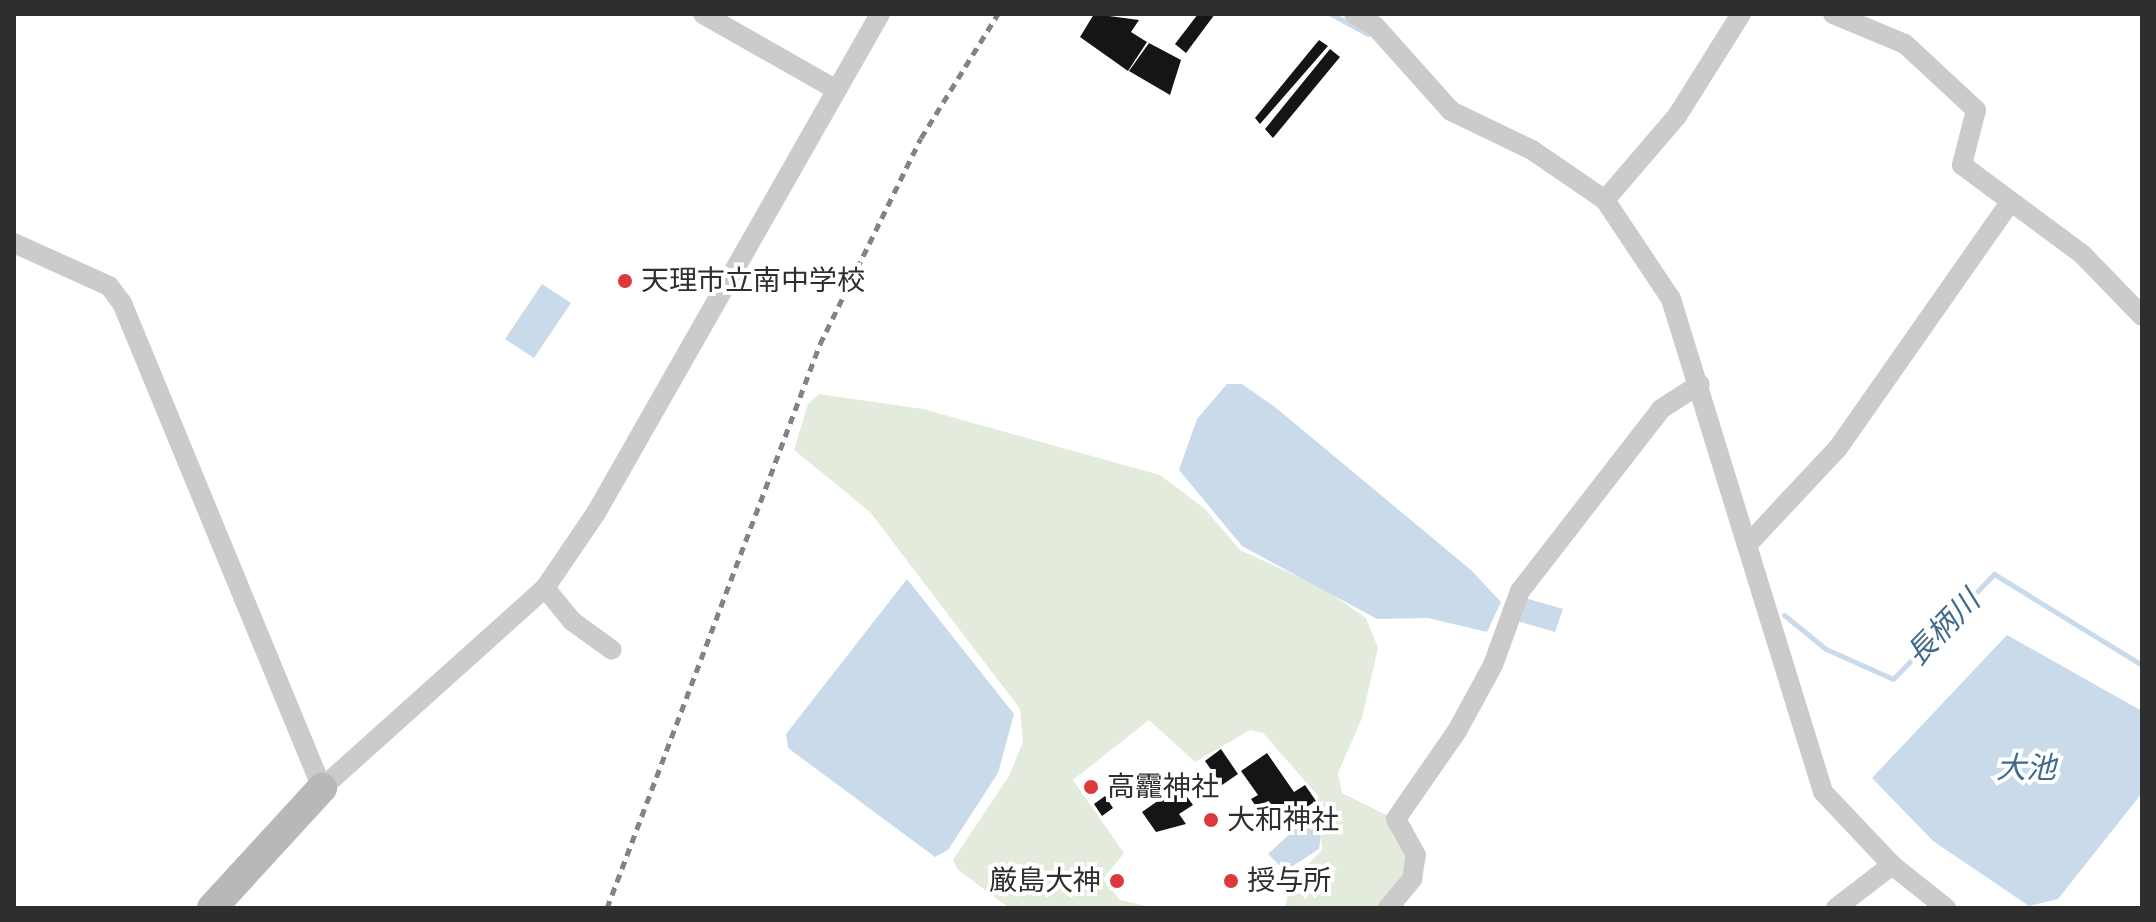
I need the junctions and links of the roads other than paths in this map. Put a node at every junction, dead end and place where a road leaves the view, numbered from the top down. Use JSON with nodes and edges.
{"nodes":[{"id":1,"x":703,"y":14,"type":"edge"},
{"id":2,"x":880,"y":14,"type":"edge"},
{"id":3,"x":1354,"y":14,"type":"edge"},
{"id":4,"x":1741,"y":14,"type":"edge"},
{"id":5,"x":1833,"y":14,"type":"edge"},
{"id":6,"x":835,"y":89,"type":"junction"},
{"id":7,"x":1605,"y":200,"type":"junction"},
{"id":8,"x":2008,"y":205,"type":"junction"},
{"id":9,"x":14,"y":243,"type":"edge"},
{"id":10,"x":2142,"y":316,"type":"edge"},
{"id":11,"x":1700,"y":384,"type":"junction"},
{"id":12,"x":1749,"y":543,"type":"junction"},
{"id":13,"x":545,"y":588,"type":"junction"},
{"id":14,"x":612,"y":650,"type":"dead end"},
{"id":15,"x":322,"y":788,"type":"junction"},
{"id":16,"x":1892,"y":865,"type":"junction"},
{"id":17,"x":212,"y":908,"type":"edge"},
{"id":18,"x":1388,"y":908,"type":"edge"},
{"id":19,"x":1836,"y":908,"type":"edge"},
{"id":20,"x":1946,"y":908,"type":"edge"}],
"edges":[{"from":1,"to":6,"type":"street"},
{"from":2,"to":6,"type":"street"},
{"from":3,"to":7,"type":"street"},
{"from":4,"to":7,"type":"street"},
{"from":5,"to":8,"type":"street"},
{"from":6,"to":13,"type":"street"},
{"from":7,"to":11,"type":"street"},
{"from":8,"to":10,"type":"street"},
{"from":8,"to":12,"type":"street"},
{"from":9,"to":15,"type":"street"},
{"from":11,"to":12,"type":"street"},
{"from":11,"to":18,"type":"street"},
{"from":12,"to":16,"type":"street"},
{"from":13,"to":14,"type":"street"},
{"from":13,"to":15,"type":"street"},
{"from":15,"to":17,"type":"street"},
{"from":16,"to":19,"type":"street"},
{"from":16,"to":20,"type":"street"}]}
